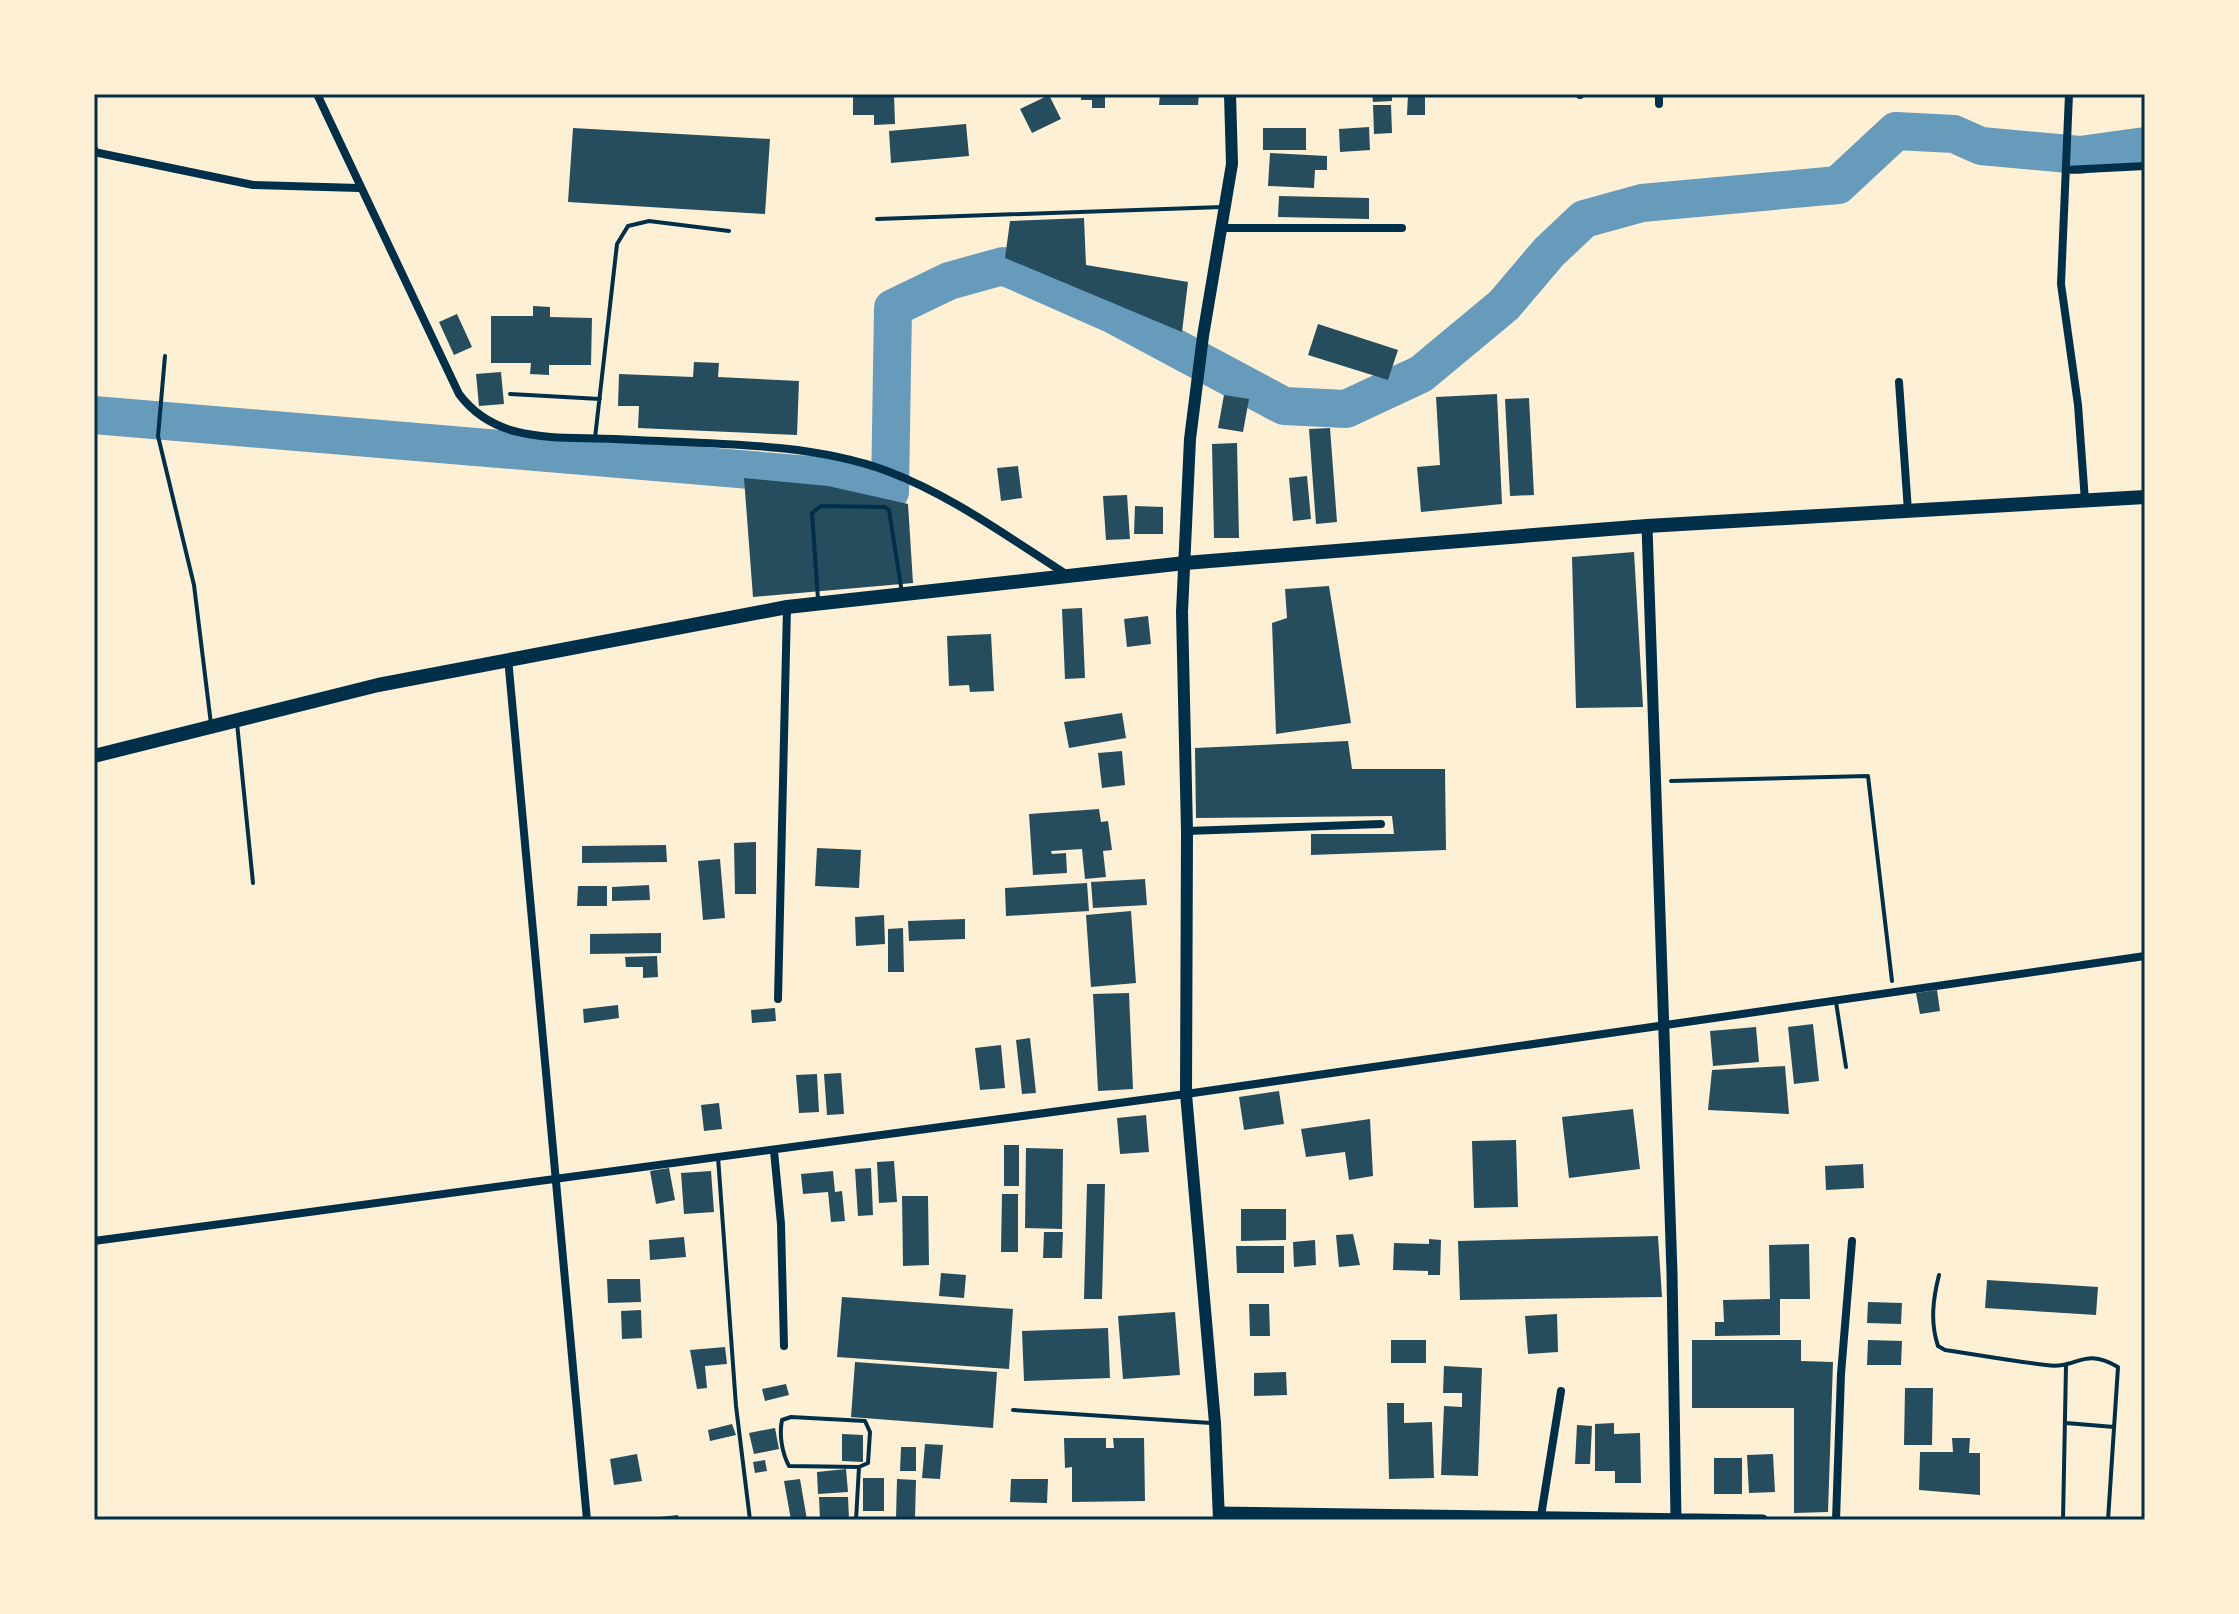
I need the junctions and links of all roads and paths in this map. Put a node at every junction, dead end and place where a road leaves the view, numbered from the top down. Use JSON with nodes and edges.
{"nodes":[{"id":1,"x":317,"y":94,"type":"edge"},
{"id":2,"x":1230,"y":94,"type":"edge"},
{"id":3,"x":2069,"y":94,"type":"edge"},
{"id":4,"x":94,"y":151,"type":"edge"},
{"id":5,"x":2145,"y":166,"type":"edge"},
{"id":6,"x":2065,"y":174,"type":"junction"},
{"id":7,"x":359,"y":188,"type":"junction"},
{"id":8,"x":1225,"y":207,"type":"junction"},
{"id":9,"x":877,"y":219,"type":"dead end"},
{"id":10,"x":1221,"y":228,"type":"junction"},
{"id":11,"x":1402,"y":228,"type":"dead end"},
{"id":12,"x":729,"y":231,"type":"dead end"},
{"id":13,"x":165,"y":356,"type":"dead end"},
{"id":14,"x":1899,"y":382,"type":"dead end"},
{"id":15,"x":510,"y":394,"type":"dead end"},
{"id":16,"x":600,"y":399,"type":"junction"},
{"id":17,"x":595,"y":438,"type":"junction"},
{"id":18,"x":2145,"y":497,"type":"edge"},
{"id":19,"x":2085,"y":501,"type":"junction"},
{"id":20,"x":1908,"y":511,"type":"junction"},
{"id":21,"x":1647,"y":526,"type":"junction"},
{"id":22,"x":1185,"y":563,"type":"junction"},
{"id":23,"x":1068,"y":575,"type":"junction"},
{"id":24,"x":902,"y":595,"type":"junction"},
{"id":25,"x":818,"y":603,"type":"junction"},
{"id":26,"x":787,"y":607,"type":"junction"},
{"id":27,"x":508,"y":657,"type":"junction"},
{"id":28,"x":236,"y":720,"type":"junction"},
{"id":29,"x":211,"y":727,"type":"junction"},
{"id":30,"x":94,"y":756,"type":"edge"},
{"id":31,"x":1656,"y":781,"type":"junction"},
{"id":32,"x":1381,"y":824,"type":"dead end"},
{"id":33,"x":1187,"y":831,"type":"junction"},
{"id":34,"x":253,"y":883,"type":"dead end"},
{"id":35,"x":2145,"y":956,"type":"edge"},
{"id":36,"x":1893,"y":991,"type":"junction"},
{"id":37,"x":778,"y":999,"type":"dead end"},
{"id":38,"x":1835,"y":1000,"type":"junction"},
{"id":39,"x":1664,"y":1026,"type":"junction"},
{"id":40,"x":1846,"y":1067,"type":"dead end"},
{"id":41,"x":1186,"y":1094,"type":"junction"},
{"id":42,"x":774,"y":1151,"type":"junction"},
{"id":43,"x":718,"y":1157,"type":"junction"},
{"id":44,"x":555,"y":1178,"type":"junction"},
{"id":45,"x":94,"y":1241,"type":"edge"},
{"id":46,"x":1852,"y":1241,"type":"dead end"},
{"id":47,"x":1939,"y":1275,"type":"dead end"},
{"id":48,"x":784,"y":1346,"type":"dead end"},
{"id":49,"x":2066,"y":1366,"type":"junction"},
{"id":50,"x":1561,"y":1391,"type":"dead end"},
{"id":51,"x":1013,"y":1410,"type":"dead end"},
{"id":52,"x":1215,"y":1423,"type":"junction"},
{"id":53,"x":2066,"y":1423,"type":"junction"},
{"id":54,"x":2114,"y":1427,"type":"junction"},
{"id":55,"x":859,"y":1467,"type":"junction"},
{"id":56,"x":1219,"y":1516,"type":"edge"},
{"id":57,"x":1541,"y":1516,"type":"junction"},
{"id":58,"x":1676,"y":1519,"type":"edge"},
{"id":59,"x":587,"y":1520,"type":"edge"},
{"id":60,"x":750,"y":1520,"type":"edge"},
{"id":61,"x":856,"y":1520,"type":"edge"},
{"id":62,"x":1763,"y":1520,"type":"edge"},
{"id":63,"x":1836,"y":1520,"type":"edge"},
{"id":64,"x":2063,"y":1520,"type":"edge"},
{"id":65,"x":2108,"y":1520,"type":"edge"}],
"edges":[{"from":1,"to":7,"type":"street"},
{"from":2,"to":8,"type":"main road"},
{"from":3,"to":6,"type":"street"},
{"from":4,"to":7,"type":"street"},
{"from":5,"to":6,"type":"street"},
{"from":6,"to":19,"type":"street"},
{"from":7,"to":17,"type":"street"},
{"from":8,"to":9,"type":"lane"},
{"from":8,"to":10,"type":"main road"},
{"from":10,"to":11,"type":"street"},
{"from":10,"to":22,"type":"main road"},
{"from":12,"to":16,"type":"lane"},
{"from":13,"to":29,"type":"lane"},
{"from":14,"to":20,"type":"street"},
{"from":15,"to":16,"type":"lane"},
{"from":16,"to":17,"type":"lane"},
{"from":17,"to":23,"type":"street"},
{"from":18,"to":19,"type":"main road"},
{"from":19,"to":20,"type":"main road"},
{"from":20,"to":21,"type":"main road"},
{"from":21,"to":22,"type":"main road"},
{"from":21,"to":31,"type":"street"},
{"from":22,"to":23,"type":"main road"},
{"from":22,"to":33,"type":"main road"},
{"from":23,"to":24,"type":"main road"},
{"from":24,"to":25,"type":"main road"},
{"from":24,"to":25,"type":"lane"},
{"from":25,"to":26,"type":"main road"},
{"from":26,"to":27,"type":"main road"},
{"from":26,"to":37,"type":"street"},
{"from":27,"to":28,"type":"main road"},
{"from":27,"to":44,"type":"street"},
{"from":28,"to":29,"type":"main road"},
{"from":28,"to":34,"type":"lane"},
{"from":29,"to":30,"type":"main road"},
{"from":31,"to":36,"type":"path"},
{"from":31,"to":39,"type":"street"},
{"from":32,"to":33,"type":"street"},
{"from":33,"to":41,"type":"main road"},
{"from":35,"to":36,"type":"street"},
{"from":36,"to":38,"type":"street"},
{"from":38,"to":39,"type":"street"},
{"from":38,"to":40,"type":"lane"},
{"from":39,"to":41,"type":"street"},
{"from":39,"to":58,"type":"street"},
{"from":41,"to":42,"type":"street"},
{"from":41,"to":52,"type":"main road"},
{"from":42,"to":43,"type":"street"},
{"from":42,"to":48,"type":"street"},
{"from":43,"to":44,"type":"street"},
{"from":43,"to":60,"type":"lane"},
{"from":44,"to":45,"type":"street"},
{"from":44,"to":59,"type":"street"},
{"from":46,"to":63,"type":"street"},
{"from":47,"to":49,"type":"lane"},
{"from":49,"to":53,"type":"lane"},
{"from":49,"to":54,"type":"lane"},
{"from":50,"to":57,"type":"street"},
{"from":51,"to":52,"type":"lane"},
{"from":52,"to":56,"type":"main road"},
{"from":53,"to":54,"type":"lane"},
{"from":53,"to":64,"type":"lane"},
{"from":54,"to":65,"type":"lane"},
{"from":55,"to":55,"type":"lane"},
{"from":55,"to":61,"type":"lane"},
{"from":56,"to":57,"type":"street"},
{"from":57,"to":58,"type":"street"},
{"from":58,"to":62,"type":"street"}]}
